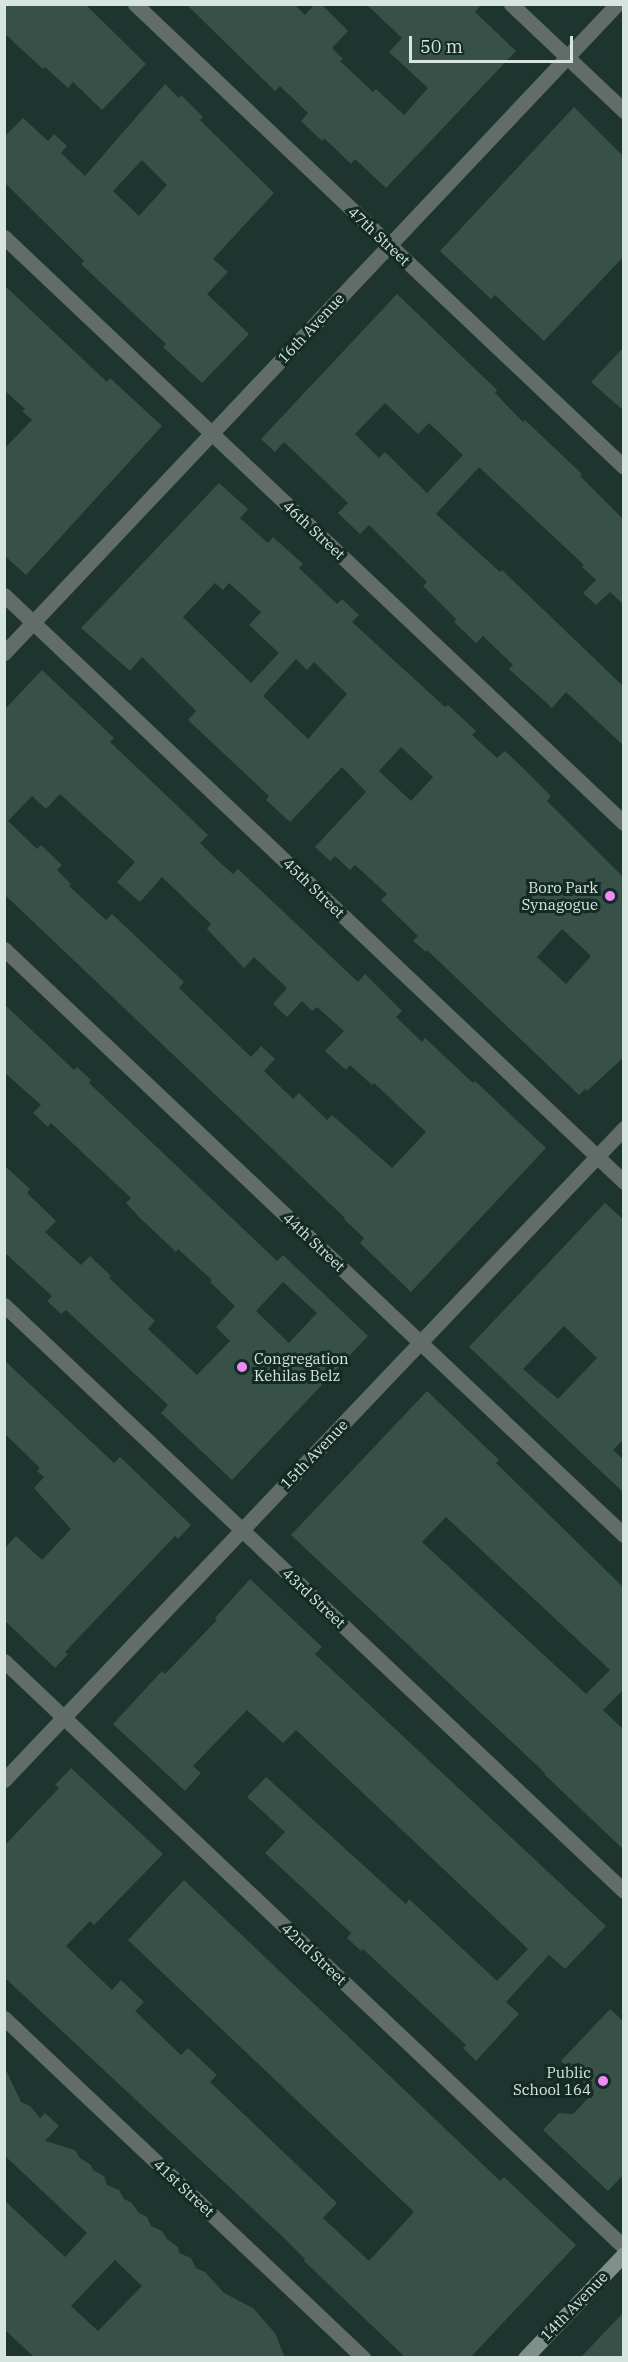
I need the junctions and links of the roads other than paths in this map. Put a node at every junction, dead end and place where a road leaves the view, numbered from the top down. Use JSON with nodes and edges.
{"nodes":[{"id":1,"x":135,"y":4,"type":"edge"},
{"id":2,"x":511,"y":4,"type":"edge"},
{"id":3,"x":617,"y":4,"type":"edge"},
{"id":4,"x":567,"y":58,"type":"junction"},
{"id":5,"x":624,"y":111,"type":"edge"},
{"id":6,"x":4,"y":237,"type":"edge"},
{"id":7,"x":389,"y":246,"type":"junction"},
{"id":8,"x":212,"y":434,"type":"junction"},
{"id":9,"x":624,"y":467,"type":"edge"},
{"id":10,"x":4,"y":595,"type":"edge"},
{"id":11,"x":33,"y":622,"type":"junction"},
{"id":12,"x":4,"y":653,"type":"edge"},
{"id":13,"x":624,"y":823,"type":"edge"},
{"id":14,"x":4,"y":950,"type":"edge"},
{"id":15,"x":624,"y":1128,"type":"edge"},
{"id":16,"x":597,"y":1157,"type":"junction"},
{"id":17,"x":624,"y":1182,"type":"edge"},
{"id":18,"x":4,"y":1305,"type":"edge"},
{"id":19,"x":420,"y":1342,"type":"junction"},
{"id":20,"x":242,"y":1530,"type":"junction"},
{"id":21,"x":624,"y":1535,"type":"edge"},
{"id":22,"x":4,"y":1661,"type":"edge"},
{"id":23,"x":64,"y":1717,"type":"junction"},
{"id":24,"x":4,"y":1780,"type":"edge"},
{"id":25,"x":624,"y":1891,"type":"edge"},
{"id":26,"x":4,"y":2018,"type":"edge"},
{"id":27,"x":624,"y":2247,"type":"edge"},
{"id":28,"x":624,"y":2254,"type":"edge"},
{"id":29,"x":364,"y":2358,"type":"edge"},
{"id":30,"x":525,"y":2358,"type":"edge"}],
"edges":[{"from":1,"to":7,"type":"street","name":"47th Street"},
{"from":2,"to":4,"type":"street"},
{"from":3,"to":4,"type":"street","name":"16th Avenue"},
{"from":4,"to":5,"type":"street"},
{"from":4,"to":7,"type":"street","name":"16th Avenue"},
{"from":6,"to":8,"type":"street","name":"46th Street"},
{"from":7,"to":8,"type":"street","name":"16th Avenue"},
{"from":7,"to":9,"type":"street","name":"47th Street"},
{"from":8,"to":11,"type":"street","name":"16th Avenue"},
{"from":8,"to":13,"type":"street","name":"46th Street"},
{"from":10,"to":11,"type":"street","name":"45th Street"},
{"from":11,"to":12,"type":"street","name":"16th Avenue"},
{"from":11,"to":16,"type":"street","name":"45th Street"},
{"from":14,"to":19,"type":"street","name":"44th Street"},
{"from":15,"to":16,"type":"street","name":"15th Avenue"},
{"from":16,"to":17,"type":"street","name":"45th Street"},
{"from":16,"to":19,"type":"street","name":"15th Avenue"},
{"from":18,"to":20,"type":"street","name":"43rd Street"},
{"from":19,"to":20,"type":"street","name":"15th Avenue"},
{"from":19,"to":21,"type":"street","name":"44th Street"},
{"from":20,"to":23,"type":"street","name":"15th Avenue"},
{"from":20,"to":25,"type":"street","name":"43rd Street"},
{"from":22,"to":23,"type":"street","name":"42nd Street"},
{"from":23,"to":24,"type":"street","name":"15th Avenue"},
{"from":23,"to":27,"type":"street","name":"42nd Street"},
{"from":26,"to":29,"type":"street","name":"41st Street"},
{"from":28,"to":30,"type":"main road","name":"14th Avenue"}]}
